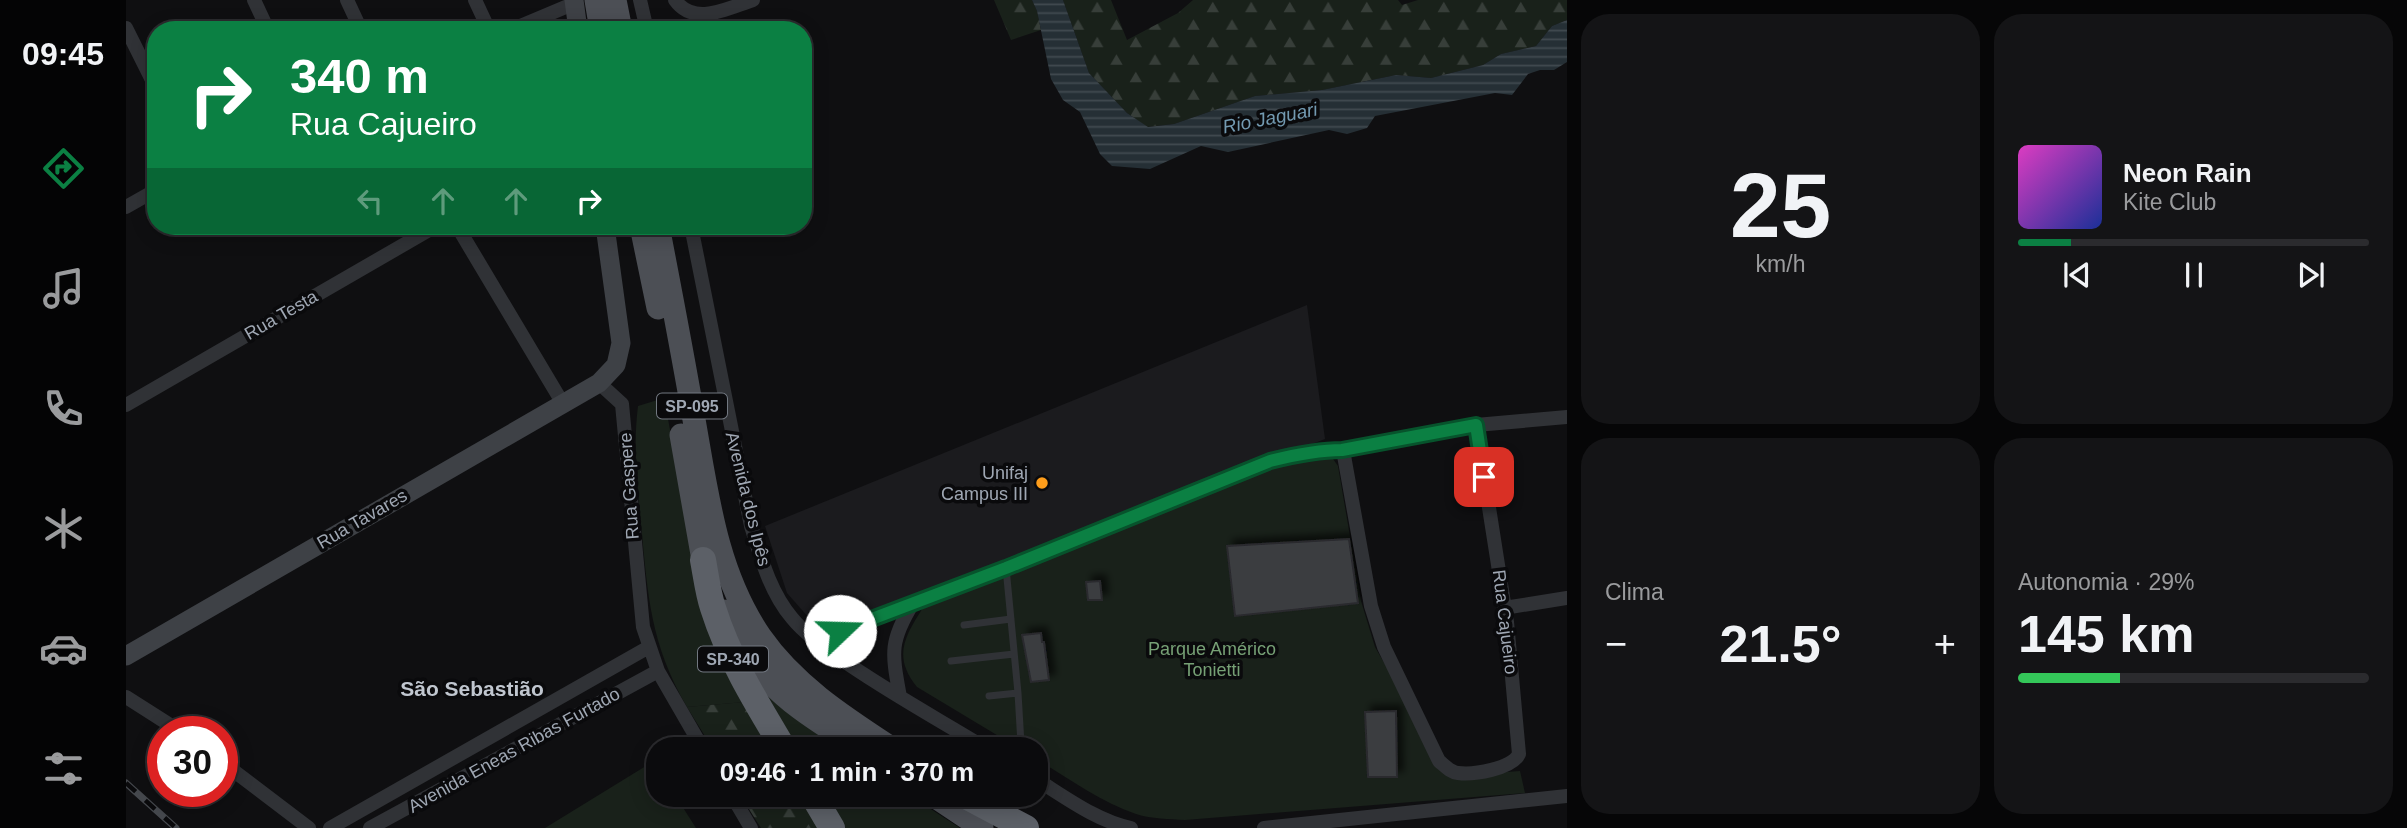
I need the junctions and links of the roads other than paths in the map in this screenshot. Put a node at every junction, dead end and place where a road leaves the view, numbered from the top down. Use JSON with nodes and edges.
{"nodes":[{"id":1,"x":254,"y":0,"type":"edge"},
{"id":2,"x":347,"y":0,"type":"edge"},
{"id":3,"x":475,"y":0,"type":"edge"},
{"id":4,"x":615,"y":0,"type":"edge"},
{"id":5,"x":640,"y":0,"type":"edge"},
{"id":6,"x":675,"y":0,"type":"edge"},
{"id":7,"x":753,"y":0,"type":"edge"},
{"id":8,"x":582,"y":1,"type":"edge"},
{"id":9,"x":264,"y":21,"type":"edge"},
{"id":10,"x":357,"y":21,"type":"edge"},
{"id":11,"x":485,"y":21,"type":"edge"},
{"id":12,"x":533,"y":21,"type":"edge"},
{"id":13,"x":579,"y":21,"type":"edge"},
{"id":14,"x":595,"y":21,"type":"edge"},
{"id":15,"x":619,"y":21,"type":"edge"},
{"id":16,"x":645,"y":21,"type":"edge"},
{"id":17,"x":126,"y":27,"type":"edge"},
{"id":18,"x":147,"y":70,"type":"edge"},
{"id":19,"x":147,"y":195,"type":"edge"},
{"id":20,"x":126,"y":207,"type":"edge"},
{"id":21,"x":420,"y":235,"type":"edge"},
{"id":22,"x":462,"y":235,"type":"edge"},
{"id":23,"x":606,"y":235,"type":"edge"},
{"id":24,"x":643,"y":235,"type":"edge"},
{"id":25,"x":660,"y":235,"type":"edge"},
{"id":26,"x":693,"y":235,"type":"edge"},
{"id":27,"x":599,"y":383,"type":"junction"},
{"id":28,"x":562,"y":402,"type":"junction"},
{"id":29,"x":126,"y":405,"type":"edge"},
{"id":30,"x":1567,"y":417,"type":"edge"},
{"id":31,"x":1476,"y":425,"type":"junction"},
{"id":32,"x":1342,"y":450,"type":"junction"},
{"id":33,"x":704,"y":560,"type":"junction"},
{"id":34,"x":1006,"y":568,"type":"junction"},
{"id":35,"x":1567,"y":598,"type":"edge"},
{"id":36,"x":913,"y":603,"type":"junction"},
{"id":37,"x":1504,"y":608,"type":"junction"},
{"id":38,"x":1011,"y":619,"type":"junction"},
{"id":39,"x":964,"y":625,"type":"dead end"},
{"id":40,"x":816,"y":641,"type":"junction"},
{"id":41,"x":649,"y":647,"type":"junction"},
{"id":42,"x":1014,"y":654,"type":"junction"},
{"id":43,"x":126,"y":656,"type":"edge"},
{"id":44,"x":951,"y":661,"type":"dead end"},
{"id":45,"x":658,"y":671,"type":"junction"},
{"id":46,"x":1018,"y":694,"type":"junction"},
{"id":47,"x":900,"y":696,"type":"junction"},
{"id":48,"x":989,"y":696,"type":"dead end"},
{"id":49,"x":126,"y":697,"type":"edge"},
{"id":50,"x":156,"y":716,"type":"edge"},
{"id":51,"x":696,"y":737,"type":"edge"},
{"id":52,"x":777,"y":737,"type":"edge"},
{"id":53,"x":843,"y":737,"type":"edge"},
{"id":54,"x":875,"y":737,"type":"edge"},
{"id":55,"x":967,"y":737,"type":"edge"},
{"id":56,"x":1021,"y":737,"type":"edge"},
{"id":57,"x":238,"y":774,"type":"edge"},
{"id":58,"x":1048,"y":786,"type":"edge"},
{"id":59,"x":1567,"y":796,"type":"edge"},
{"id":60,"x":739,"y":807,"type":"edge"},
{"id":61,"x":820,"y":807,"type":"edge"},
{"id":62,"x":950,"y":807,"type":"edge"},
{"id":63,"x":983,"y":807,"type":"edge"},
{"id":64,"x":987,"y":807,"type":"edge"},
{"id":65,"x":309,"y":828,"type":"edge"},
{"id":66,"x":330,"y":828,"type":"edge"},
{"id":67,"x":370,"y":828,"type":"edge"},
{"id":68,"x":751,"y":828,"type":"edge"},
{"id":69,"x":832,"y":828,"type":"edge"},
{"id":70,"x":982,"y":828,"type":"edge"},
{"id":71,"x":1016,"y":828,"type":"edge"},
{"id":72,"x":1026,"y":828,"type":"edge"},
{"id":73,"x":1131,"y":828,"type":"edge"},
{"id":74,"x":1264,"y":828,"type":"edge"}],
"edges":[{"from":1,"to":9,"type":"street"},
{"from":2,"to":10,"type":"street"},
{"from":3,"to":11,"type":"street"},
{"from":4,"to":15,"type":"main road"},
{"from":5,"to":16,"type":"street"},
{"from":6,"to":7,"type":"street"},
{"from":8,"to":12,"type":"street"},
{"from":8,"to":13,"type":"street"},
{"from":8,"to":14,"type":"main road"},
{"from":17,"to":18,"type":"street"},
{"from":19,"to":20,"type":"street"},
{"from":21,"to":29,"type":"street","name":"Rua Testa"},
{"from":22,"to":28,"type":"street"},
{"from":23,"to":27,"type":"street"},
{"from":24,"to":33,"type":"main road","number":"SP-095"},
{"from":25,"to":54,"type":"main road","number":"SP-095"},
{"from":26,"to":40,"type":"street","name":"Avenida dos Ipês"},
{"from":27,"to":28,"type":"street","name":"Rua Tavares"},
{"from":27,"to":41,"type":"street","name":"Rua Gaspere"},
{"from":28,"to":43,"type":"street","name":"Rua Tavares"},
{"from":30,"to":31,"type":"street"},
{"from":31,"to":32,"type":"street"},
{"from":31,"to":37,"type":"street","name":"Rua Cajueiro"},
{"from":32,"to":34,"type":"street"},
{"from":32,"to":37,"type":"street","name":"Rua Cajueiro"},
{"from":33,"to":52,"type":"highway","number":"SP-340"},
{"from":33,"to":53,"type":"main road","number":"SP-095"},
{"from":34,"to":36,"type":"street"},
{"from":34,"to":38,"type":"lane"},
{"from":35,"to":37,"type":"street"},
{"from":36,"to":40,"type":"street"},
{"from":36,"to":47,"type":"street"},
{"from":38,"to":39,"type":"lane"},
{"from":38,"to":42,"type":"lane"},
{"from":40,"to":47,"type":"street","name":"Avenida dos Ipês"},
{"from":41,"to":45,"type":"street","name":"Rua Gaspere"},
{"from":41,"to":66,"type":"street","name":"Avenida Eneas Ribas Furtado"},
{"from":42,"to":44,"type":"lane"},
{"from":42,"to":46,"type":"lane"},
{"from":45,"to":51,"type":"street","name":"Rua Gaspere"},
{"from":45,"to":67,"type":"street","name":"Avenida Eneas Ribas Furtado"},
{"from":46,"to":48,"type":"lane"},
{"from":46,"to":56,"type":"lane"},
{"from":47,"to":55,"type":"street","name":"Avenida dos Ipês"},
{"from":49,"to":50,"type":"street"},
{"from":57,"to":65,"type":"street"},
{"from":58,"to":73,"type":"street"},
{"from":59,"to":74,"type":"street"},
{"from":60,"to":68,"type":"street"},
{"from":61,"to":69,"type":"highway"},
{"from":62,"to":70,"type":"main road"},
{"from":63,"to":71,"type":"main road"},
{"from":64,"to":72,"type":"highway"}]}
